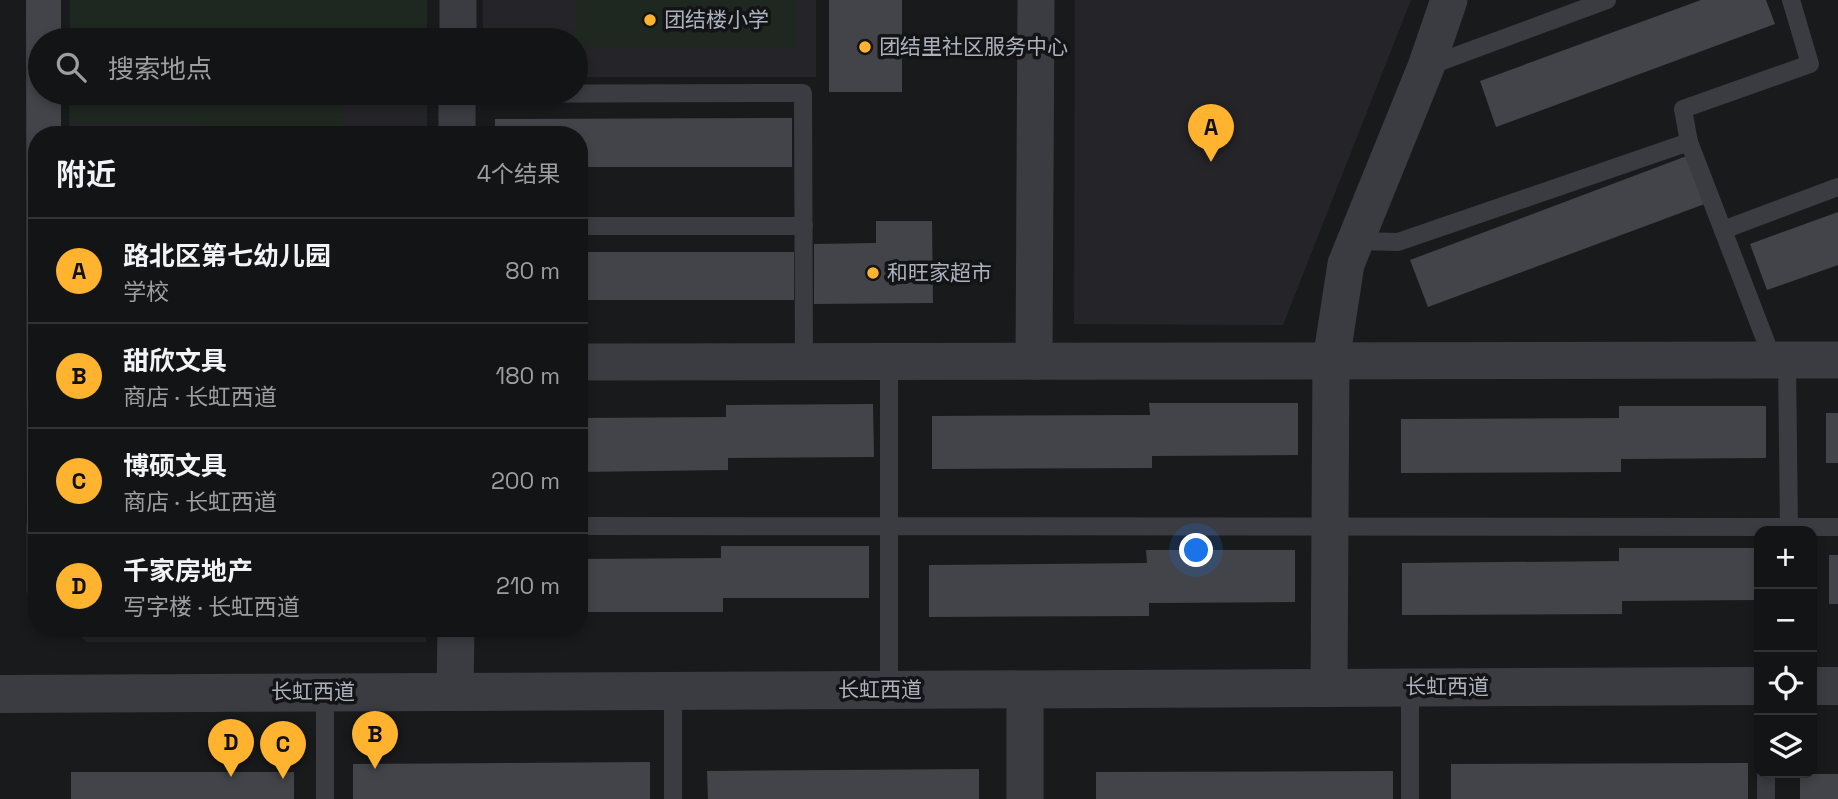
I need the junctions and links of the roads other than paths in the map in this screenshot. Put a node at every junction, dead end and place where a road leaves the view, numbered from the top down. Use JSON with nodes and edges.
{"nodes":[{"id":1,"x":458,"y":0,"type":"edge"},
{"id":2,"x":1036,"y":0,"type":"edge"},
{"id":3,"x":1449,"y":0,"type":"edge"},
{"id":4,"x":1607,"y":0,"type":"edge"},
{"id":5,"x":1791,"y":0,"type":"edge"},
{"id":6,"x":458,"y":28,"type":"edge"},
{"id":7,"x":1426,"y":67,"type":"junction"},
{"id":8,"x":588,"y":93,"type":"edge"},
{"id":9,"x":457,"y":105,"type":"edge"},
{"id":10,"x":457,"y":126,"type":"edge"},
{"id":11,"x":1689,"y":142,"type":"junction"},
{"id":12,"x":1838,"y":187,"type":"edge"},
{"id":13,"x":588,"y":226,"type":"edge"},
{"id":14,"x":804,"y":226,"type":"junction"},
{"id":15,"x":1723,"y":230,"type":"junction"},
{"id":16,"x":1356,"y":241,"type":"junction"},
{"id":17,"x":1780,"y":360,"type":"junction"},
{"id":18,"x":1838,"y":360,"type":"edge"},
{"id":19,"x":804,"y":361,"type":"junction"},
{"id":20,"x":889,"y":361,"type":"junction"},
{"id":21,"x":1034,"y":361,"type":"junction"},
{"id":22,"x":1331,"y":361,"type":"junction"},
{"id":23,"x":588,"y":362,"type":"edge"},
{"id":24,"x":588,"y":526,"type":"edge"},
{"id":25,"x":889,"y":526,"type":"junction"},
{"id":26,"x":1330,"y":526,"type":"junction"},
{"id":27,"x":1789,"y":526,"type":"edge"},
{"id":28,"x":1838,"y":527,"type":"edge"},
{"id":29,"x":1817,"y":528,"type":"edge"},
{"id":30,"x":1754,"y":529,"type":"edge"},
{"id":31,"x":456,"y":637,"type":"edge"},
{"id":32,"x":1754,"y":686,"type":"edge"},
{"id":33,"x":1817,"y":686,"type":"edge"},
{"id":34,"x":1838,"y":686,"type":"edge"},
{"id":35,"x":1410,"y":687,"type":"junction"},
{"id":36,"x":1329,"y":688,"type":"junction"},
{"id":37,"x":889,"y":690,"type":"junction"},
{"id":38,"x":1025,"y":690,"type":"junction"},
{"id":39,"x":673,"y":691,"type":"junction"},
{"id":40,"x":325,"y":692,"type":"junction"},
{"id":41,"x":455,"y":692,"type":"junction"},
{"id":42,"x":0,"y":694,"type":"edge"},
{"id":43,"x":1766,"y":778,"type":"edge"},
{"id":44,"x":325,"y":799,"type":"edge"},
{"id":45,"x":673,"y":799,"type":"edge"},
{"id":46,"x":1025,"y":799,"type":"edge"},
{"id":47,"x":1410,"y":799,"type":"edge"},
{"id":48,"x":1766,"y":799,"type":"edge"}],
"edges":[{"from":1,"to":6,"type":"street"},
{"from":2,"to":21,"type":"street"},
{"from":3,"to":7,"type":"street"},
{"from":4,"to":7,"type":"lane"},
{"from":5,"to":11,"type":"lane"},
{"from":7,"to":16,"type":"street"},
{"from":8,"to":14,"type":"lane"},
{"from":9,"to":10,"type":"street"},
{"from":11,"to":15,"type":"lane"},
{"from":11,"to":16,"type":"lane"},
{"from":12,"to":15,"type":"lane"},
{"from":13,"to":14,"type":"lane"},
{"from":14,"to":19,"type":"lane"},
{"from":15,"to":17,"type":"lane"},
{"from":16,"to":22,"type":"street"},
{"from":17,"to":18,"type":"street"},
{"from":17,"to":22,"type":"street"},
{"from":17,"to":27,"type":"lane"},
{"from":19,"to":20,"type":"street"},
{"from":19,"to":23,"type":"street"},
{"from":20,"to":21,"type":"street"},
{"from":20,"to":25,"type":"lane"},
{"from":21,"to":22,"type":"street"},
{"from":22,"to":26,"type":"street"},
{"from":24,"to":25,"type":"lane"},
{"from":25,"to":26,"type":"lane"},
{"from":25,"to":37,"type":"lane"},
{"from":26,"to":30,"type":"lane"},
{"from":26,"to":36,"type":"street"},
{"from":28,"to":29,"type":"lane"},
{"from":31,"to":41,"type":"street"},
{"from":32,"to":35,"type":"street","name":"长虹西道"},
{"from":33,"to":34,"type":"street"},
{"from":35,"to":36,"type":"street","name":"长虹西道"},
{"from":35,"to":47,"type":"lane"},
{"from":36,"to":38,"type":"street","name":"长虹西道"},
{"from":37,"to":38,"type":"street","name":"长虹西道"},
{"from":37,"to":39,"type":"street","name":"长虹西道"},
{"from":38,"to":46,"type":"street"},
{"from":39,"to":41,"type":"street","name":"长虹西道"},
{"from":39,"to":45,"type":"lane"},
{"from":40,"to":41,"type":"street","name":"长虹西道"},
{"from":40,"to":42,"type":"street","name":"长虹西道"},
{"from":40,"to":44,"type":"lane"},
{"from":43,"to":48,"type":"lane"}]}
